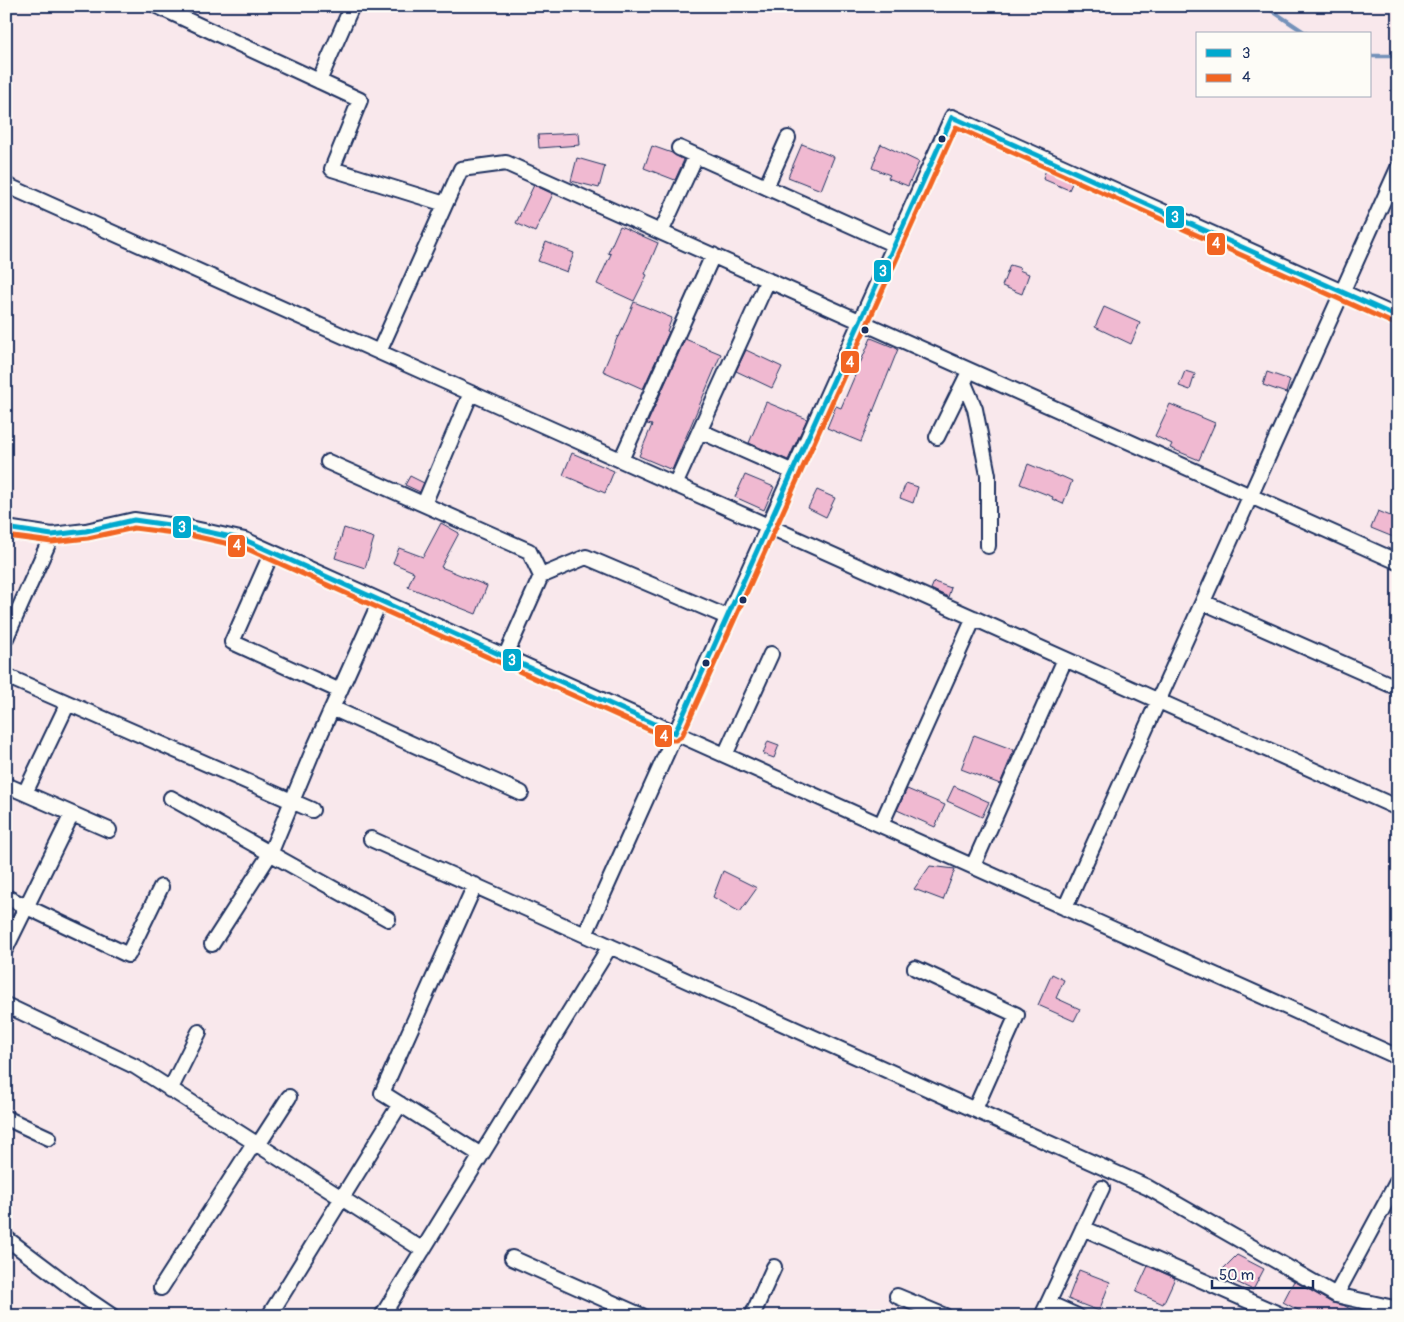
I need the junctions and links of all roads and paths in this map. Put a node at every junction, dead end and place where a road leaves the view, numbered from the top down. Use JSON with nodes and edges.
{"nodes":[{"id":1,"x":157,"y":6,"type":"edge"},
{"id":2,"x":352,"y":6,"type":"edge"},
{"id":3,"x":319,"y":81,"type":"junction"},
{"id":4,"x":788,"y":138,"type":"dead end"},
{"id":5,"x":679,"y":148,"type":"dead end"},
{"id":6,"x":696,"y":156,"type":"junction"},
{"id":7,"x":1397,"y":173,"type":"edge"},
{"id":8,"x":6,"y":185,"type":"edge"},
{"id":9,"x":766,"y":187,"type":"junction"},
{"id":10,"x":445,"y":204,"type":"junction"},
{"id":11,"x":661,"y":232,"type":"junction"},
{"id":12,"x":895,"y":245,"type":"junction"},
{"id":13,"x":713,"y":256,"type":"junction"},
{"id":14,"x":768,"y":280,"type":"junction"},
{"id":15,"x":1342,"y":292,"type":"junction"},
{"id":16,"x":1398,"y":317,"type":"edge"},
{"id":17,"x":860,"y":322,"type":"junction"},
{"id":18,"x":379,"y":352,"type":"junction"},
{"id":19,"x":970,"y":370,"type":"junction"},
{"id":20,"x":964,"y":383,"type":"junction"},
{"id":21,"x":471,"y":393,"type":"junction"},
{"id":22,"x":700,"y":431,"type":"junction"},
{"id":23,"x":937,"y":438,"type":"dead end"},
{"id":24,"x":620,"y":460,"type":"junction"},
{"id":25,"x":328,"y":462,"type":"dead end"},
{"id":26,"x":792,"y":472,"type":"junction"},
{"id":27,"x":675,"y":485,"type":"junction"},
{"id":28,"x":1250,"y":496,"type":"junction"},
{"id":29,"x":424,"y":504,"type":"junction"},
{"id":30,"x":768,"y":526,"type":"junction"},
{"id":31,"x":6,"y":528,"type":"edge"},
{"id":32,"x":52,"y":535,"type":"junction"},
{"id":33,"x":988,"y":546,"type":"dead end"},
{"id":34,"x":272,"y":552,"type":"junction"},
{"id":35,"x":1398,"y":562,"type":"edge"},
{"id":36,"x":541,"y":576,"type":"junction"},
{"id":37,"x":380,"y":601,"type":"junction"},
{"id":38,"x":1203,"y":602,"type":"junction"},
{"id":39,"x":728,"y":617,"type":"junction"},
{"id":40,"x":974,"y":618,"type":"junction"},
{"id":41,"x":6,"y":638,"type":"edge"},
{"id":42,"x":770,"y":654,"type":"dead end"},
{"id":43,"x":505,"y":657,"type":"junction"},
{"id":44,"x":1065,"y":659,"type":"junction"},
{"id":45,"x":6,"y":676,"type":"edge"},
{"id":46,"x":1398,"y":688,"type":"edge"},
{"id":47,"x":340,"y":691,"type":"junction"},
{"id":48,"x":1158,"y":701,"type":"junction"},
{"id":49,"x":68,"y":702,"type":"junction"},
{"id":50,"x":332,"y":708,"type":"junction"},
{"id":51,"x":675,"y":733,"type":"junction"},
{"id":52,"x":725,"y":755,"type":"junction"},
{"id":53,"x":6,"y":785,"type":"edge"},
{"id":54,"x":25,"y":793,"type":"junction"},
{"id":55,"x":521,"y":793,"type":"dead end"},
{"id":56,"x":171,"y":798,"type":"dead end"},
{"id":57,"x":292,"y":801,"type":"junction"},
{"id":58,"x":1398,"y":808,"type":"edge"},
{"id":59,"x":312,"y":810,"type":"dead end"},
{"id":60,"x":72,"y":814,"type":"junction"},
{"id":61,"x":881,"y":825,"type":"junction"},
{"id":62,"x":109,"y":830,"type":"dead end"},
{"id":63,"x":371,"y":839,"type":"dead end"},
{"id":64,"x":270,"y":854,"type":"junction"},
{"id":65,"x":972,"y":866,"type":"junction"},
{"id":66,"x":475,"y":885,"type":"junction"},
{"id":67,"x":161,"y":887,"type":"dead end"},
{"id":68,"x":6,"y":896,"type":"edge"},
{"id":69,"x":26,"y":906,"type":"junction"},
{"id":70,"x":1065,"y":908,"type":"junction"},
{"id":71,"x":388,"y":919,"type":"dead end"},
{"id":72,"x":585,"y":934,"type":"junction"},
{"id":73,"x":212,"y":944,"type":"dead end"},
{"id":74,"x":610,"y":946,"type":"junction"},
{"id":75,"x":6,"y":948,"type":"edge"},
{"id":76,"x":915,"y":968,"type":"dead end"},
{"id":77,"x":6,"y":1004,"type":"edge"},
{"id":78,"x":199,"y":1032,"type":"dead end"},
{"id":79,"x":1398,"y":1057,"type":"edge"},
{"id":80,"x":170,"y":1090,"type":"junction"},
{"id":81,"x":289,"y":1097,"type":"dead end"},
{"id":82,"x":400,"y":1104,"type":"junction"},
{"id":83,"x":975,"y":1109,"type":"junction"},
{"id":84,"x":6,"y":1118,"type":"edge"},
{"id":85,"x":49,"y":1138,"type":"dead end"},
{"id":86,"x":256,"y":1144,"type":"junction"},
{"id":87,"x":481,"y":1155,"type":"junction"},
{"id":88,"x":1398,"y":1180,"type":"edge"},
{"id":89,"x":1102,"y":1188,"type":"dead end"},
{"id":90,"x":342,"y":1199,"type":"junction"},
{"id":91,"x":1084,"y":1228,"type":"junction"},
{"id":92,"x":6,"y":1238,"type":"edge"},
{"id":93,"x":423,"y":1250,"type":"junction"},
{"id":94,"x":512,"y":1258,"type":"dead end"},
{"id":95,"x":774,"y":1267,"type":"dead end"},
{"id":96,"x":161,"y":1288,"type":"dead end"},
{"id":97,"x":1336,"y":1295,"type":"junction"},
{"id":98,"x":897,"y":1296,"type":"dead end"},
{"id":99,"x":1046,"y":1309,"type":"edge"},
{"id":100,"x":1398,"y":1309,"type":"edge"},
{"id":101,"x":112,"y":1316,"type":"edge"},
{"id":102,"x":269,"y":1316,"type":"edge"},
{"id":103,"x":382,"y":1316,"type":"edge"},
{"id":104,"x":642,"y":1316,"type":"edge"},
{"id":105,"x":752,"y":1316,"type":"edge"},
{"id":106,"x":945,"y":1316,"type":"edge"},
{"id":107,"x":1077,"y":1316,"type":"edge"},
{"id":108,"x":1283,"y":1316,"type":"edge"}],
"edges":[{"from":1,"to":3,"type":"street"},
{"from":2,"to":3,"type":"street"},
{"from":3,"to":10,"type":"street"},
{"from":4,"to":9,"type":"street"},
{"from":5,"to":6,"type":"street"},
{"from":6,"to":9,"type":"street"},
{"from":6,"to":11,"type":"street"},
{"from":7,"to":15,"type":"street"},
{"from":8,"to":18,"type":"street"},
{"from":9,"to":12,"type":"street"},
{"from":10,"to":11,"type":"street"},
{"from":10,"to":18,"type":"street"},
{"from":11,"to":13,"type":"street"},
{"from":12,"to":15,"type":"street"},
{"from":12,"to":17,"type":"street"},
{"from":13,"to":14,"type":"street"},
{"from":13,"to":24,"type":"street"},
{"from":14,"to":17,"type":"street"},
{"from":14,"to":22,"type":"street"},
{"from":15,"to":16,"type":"street"},
{"from":15,"to":28,"type":"street"},
{"from":17,"to":19,"type":"street"},
{"from":17,"to":26,"type":"street"},
{"from":18,"to":21,"type":"street"},
{"from":19,"to":20,"type":"street"},
{"from":19,"to":28,"type":"street"},
{"from":20,"to":23,"type":"street"},
{"from":20,"to":33,"type":"street"},
{"from":21,"to":24,"type":"street"},
{"from":21,"to":29,"type":"street"},
{"from":22,"to":26,"type":"street"},
{"from":22,"to":27,"type":"street"},
{"from":24,"to":27,"type":"street"},
{"from":25,"to":29,"type":"street"},
{"from":26,"to":30,"type":"street"},
{"from":27,"to":30,"type":"street"},
{"from":28,"to":35,"type":"street"},
{"from":28,"to":38,"type":"street"},
{"from":29,"to":36,"type":"street"},
{"from":30,"to":39,"type":"street"},
{"from":30,"to":40,"type":"street"},
{"from":31,"to":32,"type":"street"},
{"from":32,"to":34,"type":"street"},
{"from":32,"to":41,"type":"street"},
{"from":34,"to":37,"type":"street"},
{"from":34,"to":47,"type":"street"},
{"from":36,"to":39,"type":"street"},
{"from":36,"to":43,"type":"street"},
{"from":37,"to":43,"type":"street"},
{"from":37,"to":47,"type":"street"},
{"from":38,"to":46,"type":"street"},
{"from":38,"to":48,"type":"street"},
{"from":39,"to":51,"type":"street"},
{"from":40,"to":44,"type":"street"},
{"from":40,"to":61,"type":"street"},
{"from":42,"to":52,"type":"street"},
{"from":43,"to":51,"type":"street"},
{"from":44,"to":48,"type":"street"},
{"from":44,"to":65,"type":"street"},
{"from":45,"to":49,"type":"street"},
{"from":47,"to":50,"type":"street"},
{"from":48,"to":58,"type":"street"},
{"from":48,"to":70,"type":"street"},
{"from":49,"to":54,"type":"street"},
{"from":49,"to":57,"type":"street"},
{"from":50,"to":55,"type":"street"},
{"from":50,"to":57,"type":"street"},
{"from":51,"to":52,"type":"street"},
{"from":51,"to":72,"type":"street"},
{"from":52,"to":61,"type":"street"},
{"from":53,"to":54,"type":"street"},
{"from":54,"to":60,"type":"street"},
{"from":56,"to":64,"type":"street"},
{"from":57,"to":59,"type":"street"},
{"from":57,"to":64,"type":"street"},
{"from":60,"to":62,"type":"street"},
{"from":60,"to":69,"type":"street"},
{"from":61,"to":65,"type":"street"},
{"from":63,"to":66,"type":"street"},
{"from":64,"to":71,"type":"street"},
{"from":64,"to":73,"type":"street"},
{"from":65,"to":70,"type":"street"},
{"from":66,"to":72,"type":"street"},
{"from":66,"to":82,"type":"street"},
{"from":67,"to":69,"type":"street"},
{"from":68,"to":69,"type":"street"},
{"from":69,"to":75,"type":"street"},
{"from":70,"to":79,"type":"street"},
{"from":72,"to":74,"type":"street"},
{"from":74,"to":83,"type":"street"},
{"from":74,"to":87,"type":"street"},
{"from":76,"to":83,"type":"street"},
{"from":77,"to":80,"type":"street"},
{"from":78,"to":80,"type":"street"},
{"from":80,"to":86,"type":"street"},
{"from":81,"to":86,"type":"street"},
{"from":82,"to":87,"type":"street"},
{"from":82,"to":90,"type":"street"},
{"from":83,"to":97,"type":"street"},
{"from":84,"to":85,"type":"street"},
{"from":86,"to":90,"type":"street"},
{"from":86,"to":96,"type":"street"},
{"from":87,"to":93,"type":"street"},
{"from":88,"to":97,"type":"street"},
{"from":89,"to":91,"type":"street"},
{"from":90,"to":93,"type":"street"},
{"from":90,"to":102,"type":"street"},
{"from":91,"to":99,"type":"street"},
{"from":91,"to":108,"type":"street"},
{"from":92,"to":101,"type":"street"},
{"from":93,"to":103,"type":"street"},
{"from":94,"to":104,"type":"street"},
{"from":95,"to":105,"type":"street"},
{"from":97,"to":100,"type":"street"},
{"from":98,"to":106,"type":"street"},
{"from":99,"to":107,"type":"street"}]}
